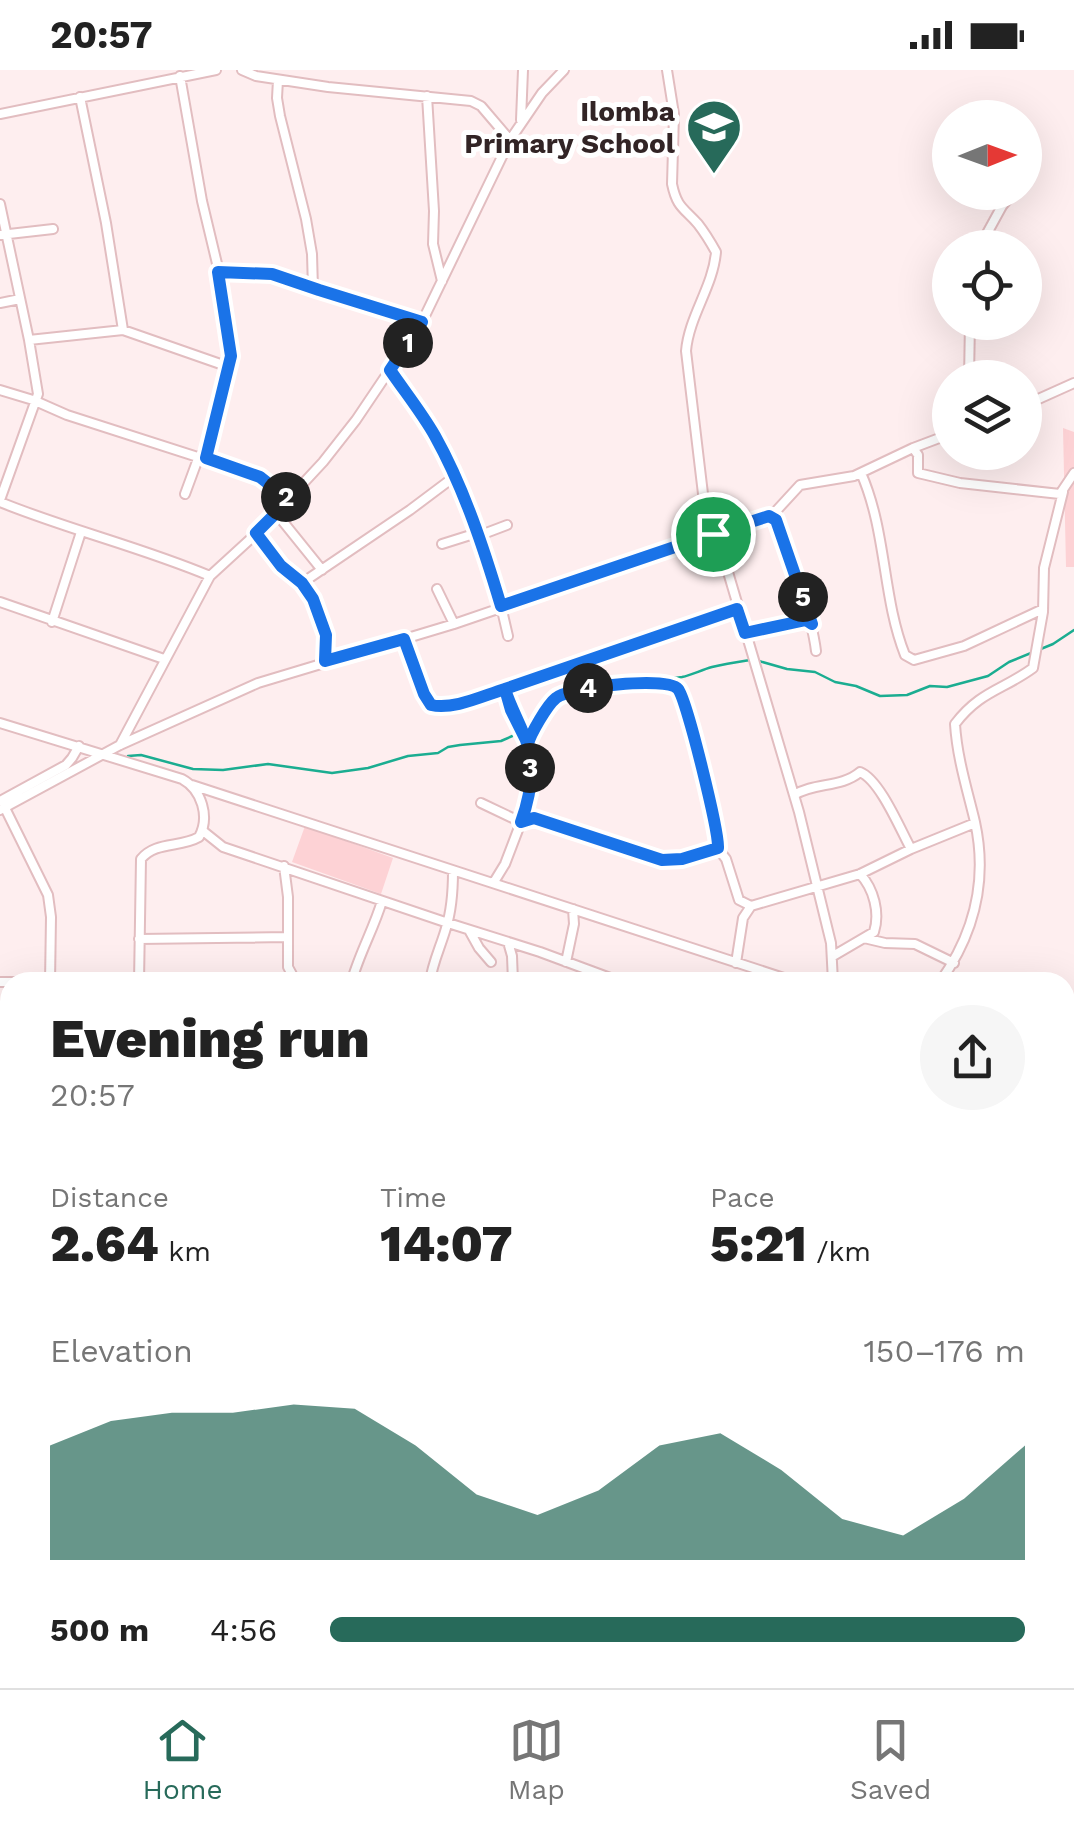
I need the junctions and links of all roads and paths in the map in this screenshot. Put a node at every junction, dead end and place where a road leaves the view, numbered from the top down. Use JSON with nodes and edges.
{"nodes":[{"id":1,"x":216,"y":70,"type":"edge"},
{"id":2,"x":242,"y":70,"type":"edge"},
{"id":3,"x":523,"y":70,"type":"edge"},
{"id":4,"x":564,"y":70,"type":"edge"},
{"id":5,"x":667,"y":70,"type":"edge"},
{"id":6,"x":180,"y":76,"type":"junction"},
{"id":7,"x":278,"y":80,"type":"junction"},
{"id":8,"x":427,"y":96,"type":"junction"},
{"id":9,"x":80,"y":97,"type":"junction"},
{"id":10,"x":0,"y":114,"type":"edge"},
{"id":11,"x":520,"y":125,"type":"junction"},
{"id":12,"x":510,"y":140,"type":"junction"},
{"id":13,"x":0,"y":204,"type":"edge"},
{"id":14,"x":53,"y":230,"type":"dead end"},
{"id":15,"x":3,"y":235,"type":"edge"},
{"id":16,"x":218,"y":272,"type":"junction"},
{"id":17,"x":442,"y":281,"type":"junction"},
{"id":18,"x":313,"y":288,"type":"junction"},
{"id":19,"x":20,"y":299,"type":"junction"},
{"id":20,"x":0,"y":303,"type":"edge"},
{"id":21,"x":422,"y":322,"type":"junction"},
{"id":22,"x":124,"y":330,"type":"junction"},
{"id":23,"x":29,"y":340,"type":"junction"},
{"id":24,"x":230,"y":367,"type":"junction"},
{"id":25,"x":390,"y":370,"type":"junction"},
{"id":26,"x":1074,"y":383,"type":"edge"},
{"id":27,"x":0,"y":390,"type":"edge"},
{"id":28,"x":1042,"y":397,"type":"edge"},
{"id":29,"x":36,"y":402,"type":"junction"},
{"id":30,"x":932,"y":441,"type":"edge"},
{"id":31,"x":913,"y":448,"type":"junction"},
{"id":32,"x":202,"y":457,"type":"junction"},
{"id":33,"x":861,"y":473,"type":"junction"},
{"id":34,"x":1074,"y":473,"type":"edge"},
{"id":35,"x":454,"y":477,"type":"junction"},
{"id":36,"x":1063,"y":492,"type":"junction"},
{"id":37,"x":185,"y":494,"type":"dead end"},
{"id":38,"x":289,"y":500,"type":"junction"},
{"id":39,"x":0,"y":501,"type":"edge"},
{"id":40,"x":276,"y":513,"type":"junction"},
{"id":41,"x":769,"y":516,"type":"junction"},
{"id":42,"x":507,"y":525,"type":"dead end"},
{"id":43,"x":81,"y":532,"type":"junction"},
{"id":44,"x":256,"y":533,"type":"junction"},
{"id":45,"x":477,"y":534,"type":"junction"},
{"id":46,"x":713,"y":534,"type":"junction"},
{"id":47,"x":442,"y":544,"type":"dead end"},
{"id":48,"x":322,"y":570,"type":"junction"},
{"id":49,"x":210,"y":576,"type":"junction"},
{"id":50,"x":302,"y":583,"type":"junction"},
{"id":51,"x":437,"y":589,"type":"dead end"},
{"id":52,"x":0,"y":602,"type":"edge"},
{"id":53,"x":501,"y":606,"type":"junction"},
{"id":54,"x":737,"y":609,"type":"junction"},
{"id":55,"x":1043,"y":609,"type":"junction"},
{"id":56,"x":52,"y":622,"type":"junction"},
{"id":57,"x":454,"y":624,"type":"junction"},
{"id":58,"x":812,"y":624,"type":"junction"},
{"id":59,"x":745,"y":633,"type":"junction"},
{"id":60,"x":508,"y":636,"type":"dead end"},
{"id":61,"x":404,"y":639,"type":"junction"},
{"id":62,"x":816,"y":652,"type":"dead end"},
{"id":63,"x":164,"y":660,"type":"junction"},
{"id":64,"x":325,"y":661,"type":"junction"},
{"id":65,"x":505,"y":689,"type":"junction"},
{"id":66,"x":0,"y":723,"type":"edge"},
{"id":67,"x":528,"y":744,"type":"junction"},
{"id":68,"x":120,"y":745,"type":"junction"},
{"id":69,"x":79,"y":746,"type":"junction"},
{"id":70,"x":104,"y":754,"type":"junction"},
{"id":71,"x":192,"y":785,"type":"junction"},
{"id":72,"x":794,"y":795,"type":"junction"},
{"id":73,"x":480,"y":803,"type":"dead end"},
{"id":74,"x":2,"y":806,"type":"edge"},
{"id":75,"x":521,"y":822,"type":"junction"},
{"id":76,"x":975,"y":824,"type":"junction"},
{"id":77,"x":203,"y":832,"type":"junction"},
{"id":78,"x":716,"y":849,"type":"junction"},
{"id":79,"x":912,"y":849,"type":"junction"},
{"id":80,"x":284,"y":866,"type":"junction"},
{"id":81,"x":453,"y":871,"type":"junction"},
{"id":82,"x":860,"y":874,"type":"junction"},
{"id":83,"x":494,"y":882,"type":"junction"},
{"id":84,"x":816,"y":887,"type":"junction"},
{"id":85,"x":382,"y":901,"type":"junction"},
{"id":86,"x":751,"y":906,"type":"junction"},
{"id":87,"x":573,"y":909,"type":"junction"},
{"id":88,"x":448,"y":923,"type":"junction"},
{"id":89,"x":468,"y":930,"type":"junction"},
{"id":90,"x":288,"y":938,"type":"junction"},
{"id":91,"x":864,"y":938,"type":"junction"},
{"id":92,"x":139,"y":939,"type":"junction"},
{"id":93,"x":508,"y":942,"type":"junction"},
{"id":94,"x":833,"y":956,"type":"junction"},
{"id":95,"x":491,"y":962,"type":"dead end"},
{"id":96,"x":566,"y":962,"type":"junction"},
{"id":97,"x":954,"y":962,"type":"junction"},
{"id":98,"x":736,"y":963,"type":"junction"},
{"id":99,"x":288,"y":968,"type":"junction"},
{"id":100,"x":588,"y":971,"type":"joint"},
{"id":101,"x":50,"y":972,"type":"edge"},
{"id":102,"x":140,"y":972,"type":"edge"},
{"id":103,"x":286,"y":972,"type":"edge"},
{"id":104,"x":290,"y":972,"type":"edge"},
{"id":105,"x":358,"y":972,"type":"edge"},
{"id":106,"x":433,"y":972,"type":"edge"},
{"id":107,"x":513,"y":972,"type":"edge"},
{"id":108,"x":591,"y":972,"type":"edge"},
{"id":109,"x":764,"y":972,"type":"edge"},
{"id":110,"x":832,"y":972,"type":"edge"},
{"id":111,"x":947,"y":972,"type":"edge"}],
"edges":[{"from":1,"to":6,"type":"street"},
{"from":2,"to":7,"type":"street"},
{"from":3,"to":11,"type":"street"},
{"from":4,"to":11,"type":"street"},
{"from":5,"to":46,"type":"street"},
{"from":6,"to":9,"type":"street"},
{"from":6,"to":16,"type":"street"},
{"from":7,"to":8,"type":"street"},
{"from":7,"to":18,"type":"street"},
{"from":8,"to":12,"type":"street"},
{"from":8,"to":17,"type":"street"},
{"from":9,"to":10,"type":"street"},
{"from":9,"to":22,"type":"street"},
{"from":11,"to":12,"type":"street"},
{"from":12,"to":17,"type":"street"},
{"from":13,"to":15,"type":"street"},
{"from":14,"to":15,"type":"street"},
{"from":15,"to":19,"type":"street"},
{"from":16,"to":18,"type":"street"},
{"from":16,"to":24,"type":"street"},
{"from":17,"to":21,"type":"street"},
{"from":18,"to":21,"type":"street"},
{"from":19,"to":20,"type":"street"},
{"from":19,"to":23,"type":"street"},
{"from":21,"to":25,"type":"street"},
{"from":22,"to":23,"type":"street"},
{"from":22,"to":24,"type":"street"},
{"from":23,"to":29,"type":"street"},
{"from":24,"to":32,"type":"street"},
{"from":25,"to":35,"type":"street"},
{"from":25,"to":38,"type":"street"},
{"from":26,"to":28,"type":"street"},
{"from":27,"to":29,"type":"street"},
{"from":29,"to":32,"type":"street"},
{"from":29,"to":39,"type":"street"},
{"from":30,"to":31,"type":"street"},
{"from":31,"to":33,"type":"street"},
{"from":31,"to":36,"type":"street"},
{"from":32,"to":37,"type":"street"},
{"from":32,"to":38,"type":"street"},
{"from":33,"to":41,"type":"street"},
{"from":33,"to":55,"type":"street"},
{"from":34,"to":36,"type":"street"},
{"from":35,"to":45,"type":"street"},
{"from":35,"to":48,"type":"street"},
{"from":36,"to":55,"type":"street"},
{"from":38,"to":40,"type":"street"},
{"from":39,"to":43,"type":"street"},
{"from":40,"to":44,"type":"street"},
{"from":40,"to":48,"type":"street"},
{"from":41,"to":46,"type":"street"},
{"from":41,"to":58,"type":"street"},
{"from":42,"to":45,"type":"street"},
{"from":43,"to":49,"type":"street"},
{"from":43,"to":56,"type":"street"},
{"from":44,"to":49,"type":"street"},
{"from":44,"to":50,"type":"street"},
{"from":45,"to":47,"type":"street"},
{"from":45,"to":53,"type":"street"},
{"from":46,"to":53,"type":"street"},
{"from":46,"to":54,"type":"street"},
{"from":48,"to":50,"type":"street"},
{"from":49,"to":63,"type":"street"},
{"from":50,"to":64,"type":"street"},
{"from":51,"to":57,"type":"street"},
{"from":52,"to":56,"type":"street"},
{"from":53,"to":57,"type":"street"},
{"from":53,"to":60,"type":"street"},
{"from":54,"to":59,"type":"street"},
{"from":54,"to":65,"type":"street"},
{"from":55,"to":76,"type":"street"},
{"from":56,"to":63,"type":"street"},
{"from":57,"to":61,"type":"street"},
{"from":58,"to":59,"type":"street"},
{"from":58,"to":62,"type":"street"},
{"from":59,"to":72,"type":"street"},
{"from":61,"to":64,"type":"street"},
{"from":61,"to":65,"type":"street"},
{"from":63,"to":68,"type":"street"},
{"from":64,"to":68,"type":"street"},
{"from":65,"to":67,"type":"street"},
{"from":66,"to":69,"type":"street"},
{"from":67,"to":75,"type":"street"},
{"from":67,"to":78,"type":"street"},
{"from":68,"to":70,"type":"street"},
{"from":69,"to":70,"type":"street"},
{"from":69,"to":74,"type":"street"},
{"from":70,"to":71,"type":"street"},
{"from":70,"to":74,"type":"street"},
{"from":71,"to":77,"type":"street"},
{"from":71,"to":81,"type":"street"},
{"from":72,"to":79,"type":"street"},
{"from":72,"to":84,"type":"street"},
{"from":73,"to":75,"type":"street"},
{"from":74,"to":101,"type":"street"},
{"from":75,"to":78,"type":"street"},
{"from":75,"to":83,"type":"street"},
{"from":76,"to":79,"type":"street"},
{"from":76,"to":97,"type":"street"},
{"from":77,"to":80,"type":"street"},
{"from":77,"to":92,"type":"street"},
{"from":78,"to":86,"type":"street"},
{"from":79,"to":82,"type":"street"},
{"from":80,"to":85,"type":"street"},
{"from":80,"to":90,"type":"street"},
{"from":81,"to":83,"type":"street"},
{"from":81,"to":88,"type":"street"},
{"from":82,"to":84,"type":"street"},
{"from":82,"to":91,"type":"street"},
{"from":83,"to":87,"type":"street"},
{"from":84,"to":86,"type":"street"},
{"from":84,"to":94,"type":"street"},
{"from":85,"to":88,"type":"street"},
{"from":85,"to":105,"type":"street"},
{"from":86,"to":98,"type":"street"},
{"from":87,"to":96,"type":"street"},
{"from":87,"to":98,"type":"street"},
{"from":88,"to":89,"type":"street"},
{"from":88,"to":106,"type":"street"},
{"from":89,"to":93,"type":"street"},
{"from":89,"to":95,"type":"street"},
{"from":90,"to":92,"type":"street"},
{"from":90,"to":99,"type":"street"},
{"from":91,"to":94,"type":"street"},
{"from":91,"to":97,"type":"street"},
{"from":92,"to":102,"type":"street"},
{"from":93,"to":96,"type":"street"},
{"from":93,"to":107,"type":"street"},
{"from":94,"to":110,"type":"street"},
{"from":96,"to":100,"type":"street"},
{"from":97,"to":111,"type":"street"},
{"from":98,"to":109,"type":"street"},
{"from":99,"to":103,"type":"street"},
{"from":99,"to":104,"type":"street"},
{"from":100,"to":108,"type":"street"}]}
